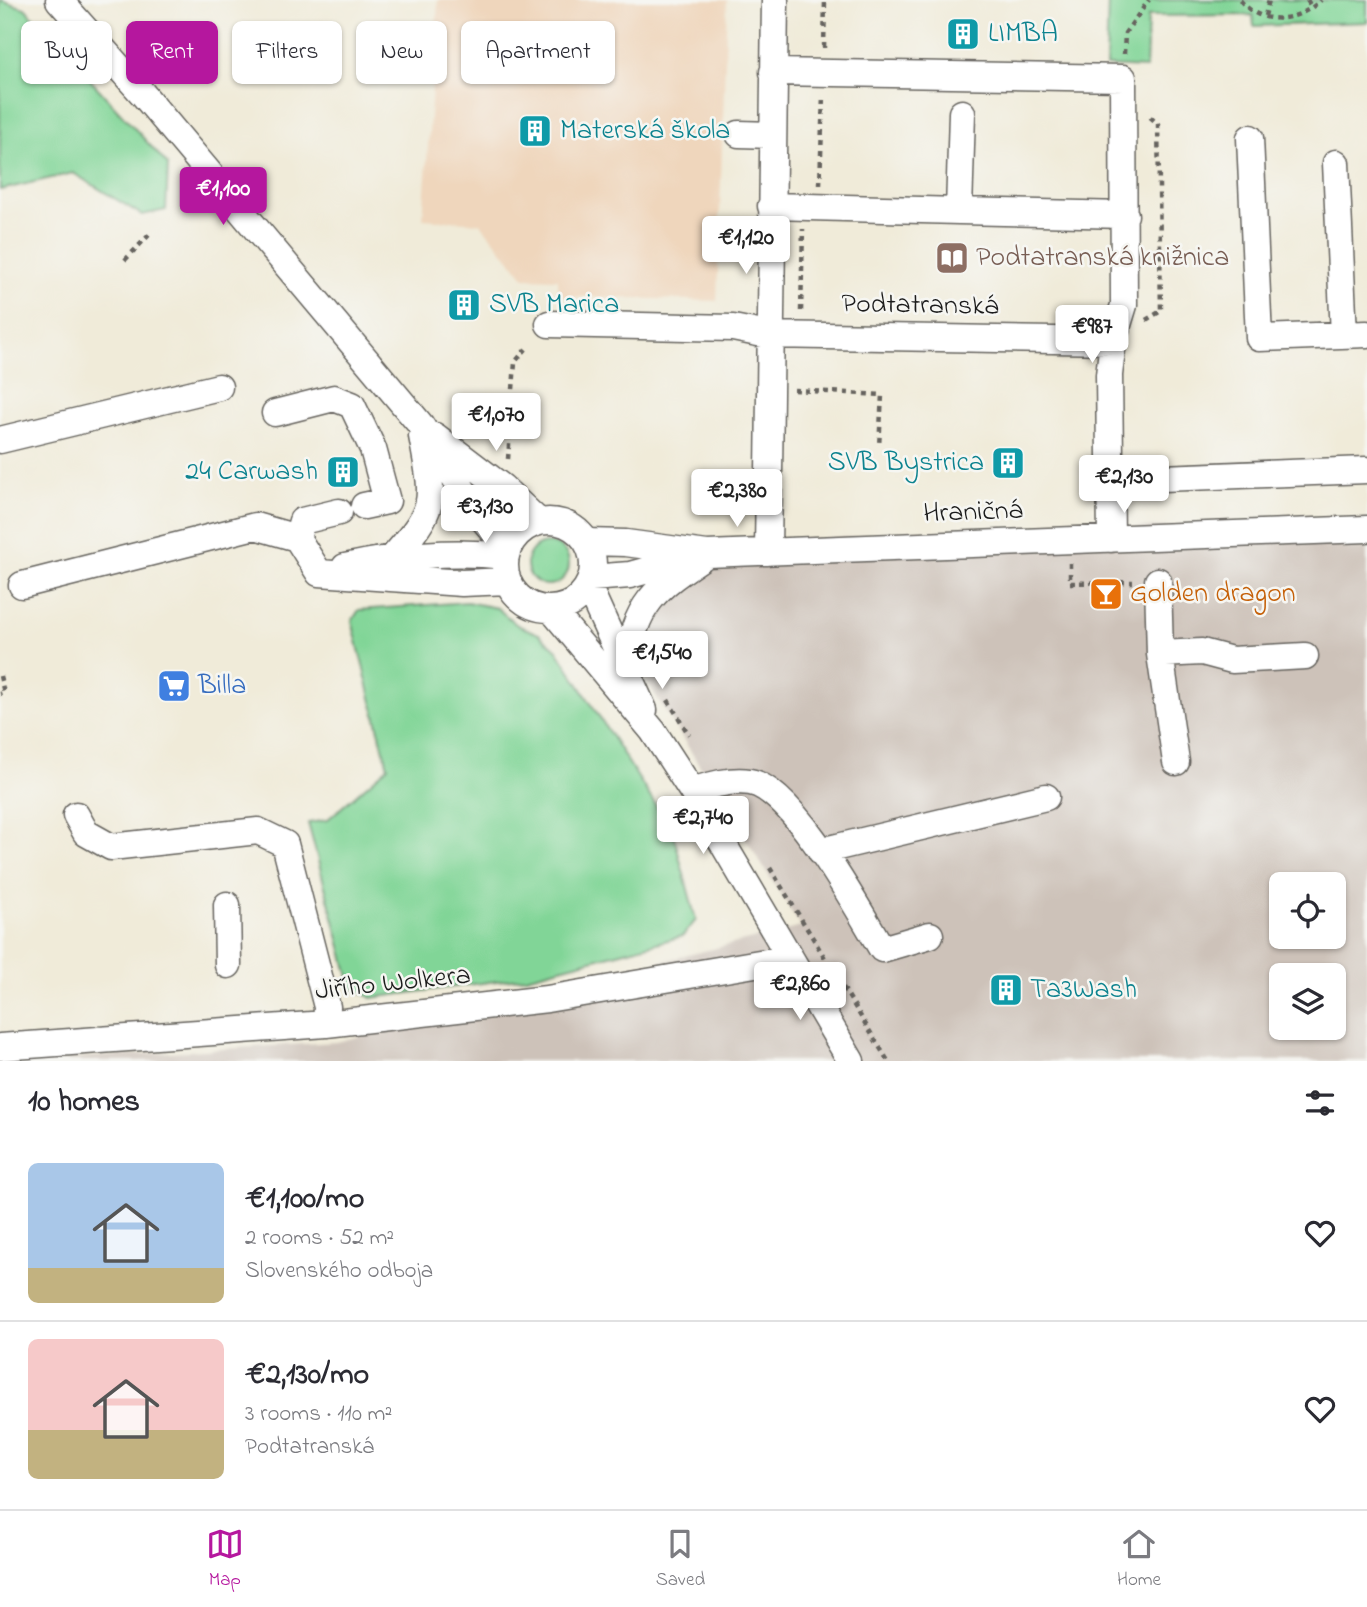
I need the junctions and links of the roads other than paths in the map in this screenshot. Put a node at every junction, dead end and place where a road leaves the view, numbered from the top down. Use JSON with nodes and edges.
{"nodes":[{"id":1,"x":59,"y":0,"type":"edge"},
{"id":2,"x":775,"y":0,"type":"edge"},
{"id":3,"x":773,"y":72,"type":"junction"},
{"id":4,"x":962,"y":113,"type":"dead end"},
{"id":5,"x":738,"y":134,"type":"dead end"},
{"id":6,"x":772,"y":135,"type":"junction"},
{"id":7,"x":1250,"y":138,"type":"dead end"},
{"id":8,"x":1336,"y":163,"type":"dead end"},
{"id":9,"x":771,"y":206,"type":"junction"},
{"id":10,"x":960,"y":211,"type":"junction"},
{"id":11,"x":1125,"y":215,"type":"junction"},
{"id":12,"x":549,"y":324,"type":"dead end"},
{"id":13,"x":781,"y":335,"type":"junction"},
{"id":14,"x":1356,"y":335,"type":"edge"},
{"id":15,"x":1113,"y":341,"type":"junction"},
{"id":16,"x":219,"y":387,"type":"dead end"},
{"id":17,"x":275,"y":413,"type":"dead end"},
{"id":18,"x":420,"y":424,"type":"junction"},
{"id":19,"x":0,"y":440,"type":"edge"},
{"id":20,"x":1367,"y":470,"type":"edge"},
{"id":21,"x":1110,"y":480,"type":"junction"},
{"id":22,"x":539,"y":522,"type":"junction"},
{"id":23,"x":1367,"y":529,"type":"edge"},
{"id":24,"x":297,"y":538,"type":"junction"},
{"id":25,"x":1111,"y":539,"type":"junction"},
{"id":26,"x":587,"y":542,"type":"junction"},
{"id":27,"x":768,"y":552,"type":"junction"},
{"id":28,"x":707,"y":554,"type":"junction"},
{"id":29,"x":394,"y":556,"type":"junction"},
{"id":30,"x":508,"y":562,"type":"junction"},
{"id":31,"x":320,"y":573,"type":"junction"},
{"id":32,"x":590,"y":582,"type":"junction"},
{"id":33,"x":1158,"y":582,"type":"road end"},
{"id":34,"x":22,"y":585,"type":"dead end"},
{"id":35,"x":551,"y":609,"type":"junction"},
{"id":36,"x":1160,"y":654,"type":"junction"},
{"id":37,"x":1305,"y":656,"type":"dead end"},
{"id":38,"x":627,"y":668,"type":"junction"},
{"id":39,"x":653,"y":731,"type":"junction"},
{"id":40,"x":1175,"y":762,"type":"dead end"},
{"id":41,"x":692,"y":790,"type":"junction"},
{"id":42,"x":1046,"y":797,"type":"dead end"},
{"id":43,"x":76,"y":815,"type":"dead end"},
{"id":44,"x":821,"y":851,"type":"junction"},
{"id":45,"x":227,"y":905,"type":"dead end"},
{"id":46,"x":930,"y":934,"type":"dead end"},
{"id":47,"x":790,"y":958,"type":"junction"},
{"id":48,"x":228,"y":965,"type":"dead end"},
{"id":49,"x":326,"y":1024,"type":"junction"},
{"id":50,"x":21,"y":1051,"type":"edge"},
{"id":51,"x":851,"y":1061,"type":"edge"}],
"edges":[{"from":1,"to":18,"type":"street"},
{"from":2,"to":3,"type":"street"},
{"from":3,"to":6,"type":"street"},
{"from":3,"to":11,"type":"street"},
{"from":4,"to":10,"type":"street"},
{"from":5,"to":6,"type":"street"},
{"from":6,"to":9,"type":"street"},
{"from":7,"to":14,"type":"street"},
{"from":8,"to":14,"type":"street"},
{"from":9,"to":10,"type":"street"},
{"from":9,"to":13,"type":"street"},
{"from":10,"to":11,"type":"street"},
{"from":11,"to":15,"type":"street"},
{"from":12,"to":13,"type":"street","name":"Podtatranská"},
{"from":13,"to":15,"type":"street","name":"Podtatranská"},
{"from":13,"to":27,"type":"street"},
{"from":15,"to":21,"type":"street"},
{"from":16,"to":19,"type":"street"},
{"from":17,"to":24,"type":"street"},
{"from":18,"to":22,"type":"street"},
{"from":18,"to":29,"type":"street"},
{"from":18,"to":30,"type":"street"},
{"from":20,"to":21,"type":"street"},
{"from":21,"to":25,"type":"street"},
{"from":22,"to":26,"type":"street"},
{"from":22,"to":30,"type":"street"},
{"from":23,"to":25,"type":"street","name":"Hraničná"},
{"from":24,"to":31,"type":"street"},
{"from":24,"to":34,"type":"street"},
{"from":25,"to":27,"type":"street","name":"Hraničná"},
{"from":26,"to":28,"type":"street","name":"Hraničná"},
{"from":26,"to":32,"type":"street"},
{"from":27,"to":28,"type":"street","name":"Hraničná"},
{"from":28,"to":32,"type":"street","name":"Hraničná"},
{"from":28,"to":38,"type":"street"},
{"from":29,"to":30,"type":"street"},
{"from":29,"to":31,"type":"street"},
{"from":30,"to":31,"type":"street"},
{"from":30,"to":35,"type":"street"},
{"from":32,"to":35,"type":"street"},
{"from":32,"to":38,"type":"street"},
{"from":33,"to":36,"type":"street"},
{"from":35,"to":39,"type":"street"},
{"from":36,"to":37,"type":"street"},
{"from":36,"to":40,"type":"street"},
{"from":38,"to":39,"type":"street"},
{"from":39,"to":41,"type":"street"},
{"from":41,"to":44,"type":"street"},
{"from":41,"to":47,"type":"street"},
{"from":42,"to":44,"type":"street"},
{"from":43,"to":49,"type":"street"},
{"from":44,"to":46,"type":"street"},
{"from":45,"to":48,"type":"street"},
{"from":47,"to":49,"type":"street","name":"Jiřího Wolkera"},
{"from":47,"to":51,"type":"street"},
{"from":49,"to":50,"type":"street","name":"Jiřího Wolkera"}]}
